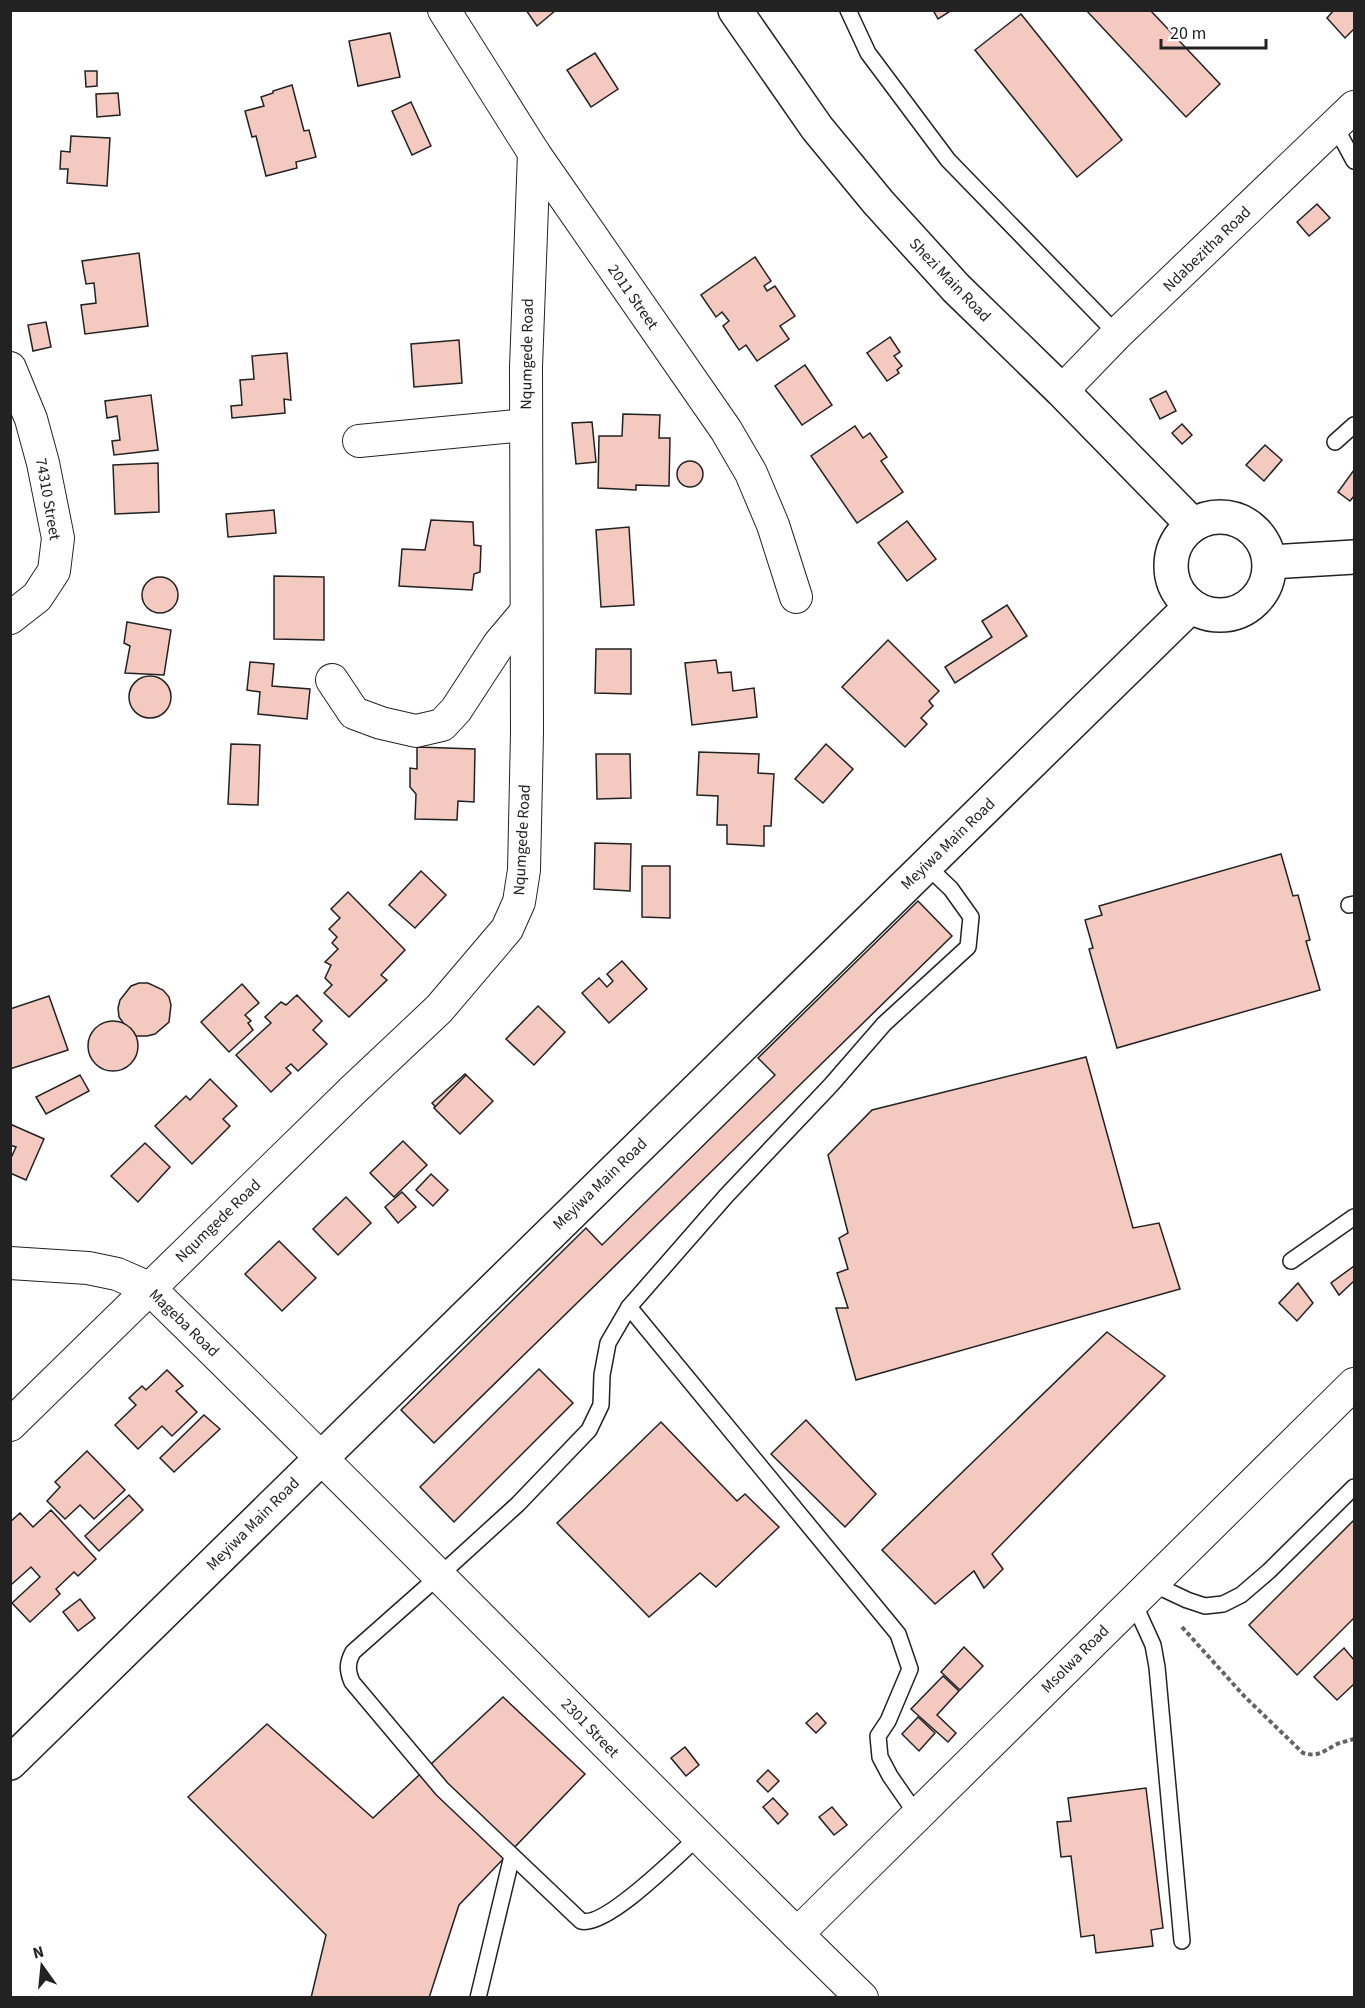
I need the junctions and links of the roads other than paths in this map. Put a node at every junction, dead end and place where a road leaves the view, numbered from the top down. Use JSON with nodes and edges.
{"nodes":[{"id":1,"x":444,"y":10,"type":"edge"},
{"id":2,"x":735,"y":10,"type":"edge"},
{"id":3,"x":848,"y":10,"type":"edge"},
{"id":4,"x":1345,"y":117,"type":"edge"},
{"id":5,"x":534,"y":153,"type":"junction"},
{"id":6,"x":1354,"y":161,"type":"edge"},
{"id":7,"x":1117,"y":334,"type":"junction"},
{"id":8,"x":10,"y":368,"type":"edge"},
{"id":9,"x":1062,"y":391,"type":"junction"},
{"id":10,"x":1354,"y":424,"type":"edge"},
{"id":11,"x":526,"y":425,"type":"junction"},
{"id":12,"x":359,"y":441,"type":"dead end"},
{"id":13,"x":1335,"y":442,"type":"dead end"},
{"id":14,"x":1193,"y":525,"type":"junction"},
{"id":15,"x":1354,"y":557,"type":"edge"},
{"id":16,"x":1270,"y":562,"type":"junction"},
{"id":17,"x":796,"y":597,"type":"dead end"},
{"id":18,"x":1191,"y":606,"type":"junction"},
{"id":19,"x":526,"y":612,"type":"junction"},
{"id":20,"x":10,"y":618,"type":"edge"},
{"id":21,"x":332,"y":680,"type":"dead end"},
{"id":22,"x":926,"y":865,"type":"junction"},
{"id":23,"x":1354,"y":1217,"type":"edge"},
{"id":24,"x":1291,"y":1261,"type":"dead end"},
{"id":25,"x":10,"y":1263,"type":"edge"},
{"id":26,"x":149,"y":1288,"type":"junction"},
{"id":27,"x":629,"y":1307,"type":"junction"},
{"id":28,"x":1354,"y":1384,"type":"edge"},
{"id":29,"x":10,"y":1425,"type":"edge"},
{"id":30,"x":321,"y":1456,"type":"junction"},
{"id":31,"x":1354,"y":1487,"type":"edge"},
{"id":32,"x":440,"y":1575,"type":"junction"},
{"id":33,"x":1143,"y":1592,"type":"junction"},
{"id":34,"x":10,"y":1763,"type":"edge"},
{"id":35,"x":917,"y":1815,"type":"junction"},
{"id":36,"x":698,"y":1838,"type":"junction"},
{"id":37,"x":512,"y":1856,"type":"junction"},
{"id":38,"x":797,"y":1934,"type":"junction"},
{"id":39,"x":1182,"y":1941,"type":"dead end"},
{"id":40,"x":478,"y":1998,"type":"edge"},
{"id":41,"x":862,"y":1998,"type":"edge"}],
"edges":[{"from":1,"to":5,"type":"street","name":"2011 Street"},
{"from":2,"to":9,"type":"street","name":"Shezi Main Road"},
{"from":3,"to":7,"type":"lane"},
{"from":4,"to":6,"type":"lane"},
{"from":4,"to":7,"type":"street","name":"Ndabezitha Road"},
{"from":5,"to":11,"type":"street","name":"Nqumgede Road"},
{"from":5,"to":17,"type":"street","name":"2011 Street"},
{"from":7,"to":9,"type":"street","name":"Ndabezitha Road"},
{"from":8,"to":20,"type":"street","name":"74310 Street"},
{"from":9,"to":14,"type":"street","name":"Shezi Main Road"},
{"from":10,"to":13,"type":"lane"},
{"from":11,"to":12,"type":"street"},
{"from":11,"to":19,"type":"street","name":"Nqumgede Road"},
{"from":14,"to":16,"type":"street"},
{"from":14,"to":18,"type":"street"},
{"from":15,"to":16,"type":"street"},
{"from":16,"to":18,"type":"street"},
{"from":18,"to":22,"type":"street","name":"Meyiwa Main Road"},
{"from":19,"to":21,"type":"street"},
{"from":19,"to":26,"type":"street","name":"Nqumgede Road"},
{"from":22,"to":27,"type":"lane"},
{"from":22,"to":30,"type":"street","name":"Meyiwa Main Road"},
{"from":23,"to":24,"type":"lane"},
{"from":25,"to":26,"type":"street","name":"Mageba Road"},
{"from":26,"to":29,"type":"street","name":"Nqumgede Road"},
{"from":26,"to":30,"type":"street","name":"Mageba Road"},
{"from":27,"to":32,"type":"lane"},
{"from":27,"to":35,"type":"lane"},
{"from":28,"to":33,"type":"street","name":"Msolwa Road"},
{"from":30,"to":32,"type":"street","name":"2301 Street"},
{"from":30,"to":34,"type":"street","name":"Meyiwa Main Road"},
{"from":31,"to":33,"type":"lane"},
{"from":32,"to":36,"type":"street","name":"2301 Street"},
{"from":32,"to":37,"type":"lane"},
{"from":33,"to":35,"type":"street","name":"Msolwa Road"},
{"from":33,"to":39,"type":"lane"},
{"from":35,"to":38,"type":"street","name":"Msolwa Road"},
{"from":36,"to":37,"type":"lane"},
{"from":36,"to":38,"type":"street","name":"2301 Street"},
{"from":37,"to":40,"type":"lane"},
{"from":38,"to":41,"type":"street","name":"2301 Street"}]}
